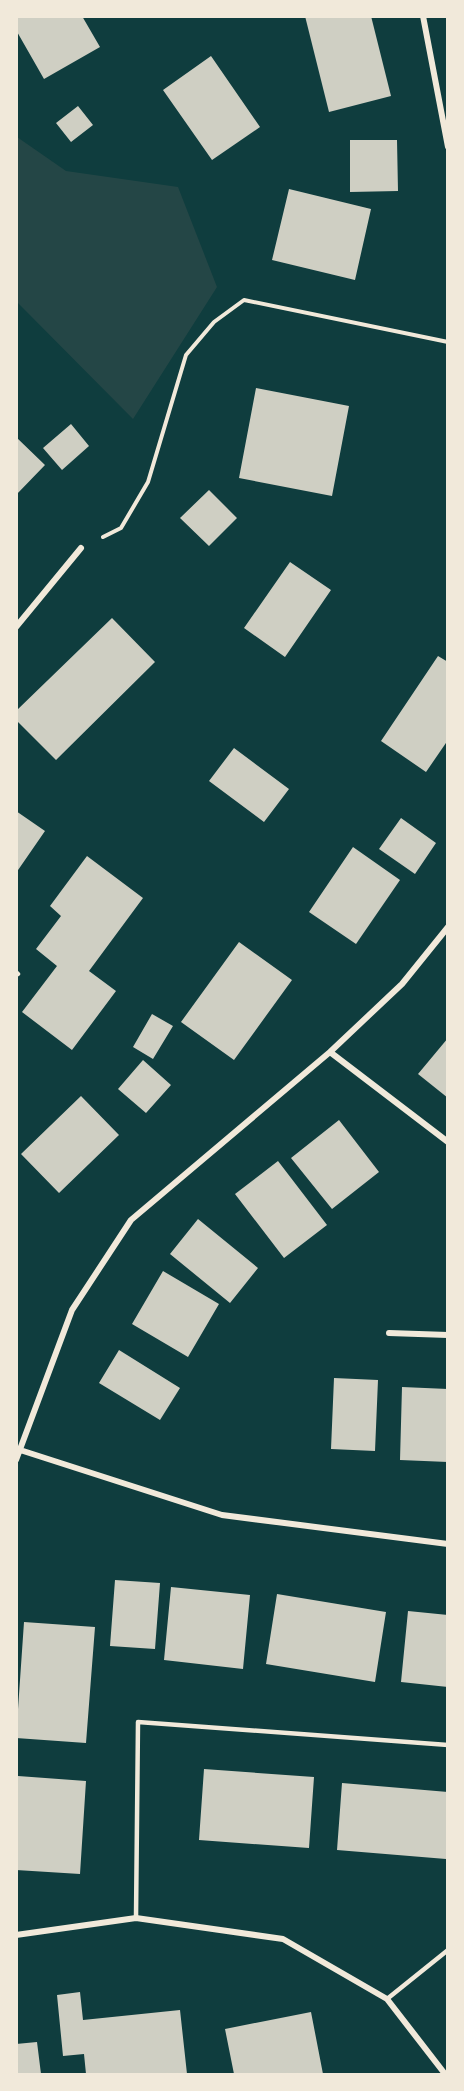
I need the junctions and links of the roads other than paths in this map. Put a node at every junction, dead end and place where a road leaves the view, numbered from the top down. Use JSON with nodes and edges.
{"nodes":[{"id":1,"x":423,"y":16,"type":"edge"},
{"id":2,"x":447,"y":147,"type":"edge"},
{"id":3,"x":81,"y":548,"type":"road end"},
{"id":4,"x":17,"y":625,"type":"edge"},
{"id":5,"x":447,"y":927,"type":"edge"},
{"id":6,"x":330,"y":1052,"type":"junction"},
{"id":7,"x":447,"y":1142,"type":"edge"},
{"id":8,"x":389,"y":1333,"type":"dead end"},
{"id":9,"x":447,"y":1335,"type":"edge"},
{"id":10,"x":18,"y":1450,"type":"edge"},
{"id":11,"x":16,"y":1460,"type":"edge"},
{"id":12,"x":447,"y":1544,"type":"edge"},
{"id":13,"x":447,"y":1745,"type":"edge"},
{"id":14,"x":136,"y":1918,"type":"junction"},
{"id":15,"x":16,"y":1935,"type":"edge"},
{"id":16,"x":447,"y":1950,"type":"edge"},
{"id":17,"x":387,"y":1999,"type":"junction"},
{"id":18,"x":445,"y":2074,"type":"edge"}],
"edges":[{"from":1,"to":2,"type":"street"},
{"from":3,"to":4,"type":"street"},
{"from":5,"to":6,"type":"street"},
{"from":6,"to":7,"type":"street"},
{"from":6,"to":10,"type":"street"},
{"from":8,"to":9,"type":"street"},
{"from":10,"to":11,"type":"street"},
{"from":10,"to":12,"type":"street"},
{"from":13,"to":14,"type":"lane"},
{"from":14,"to":15,"type":"street"},
{"from":14,"to":17,"type":"street"},
{"from":16,"to":17,"type":"lane"},
{"from":17,"to":18,"type":"street"}]}
